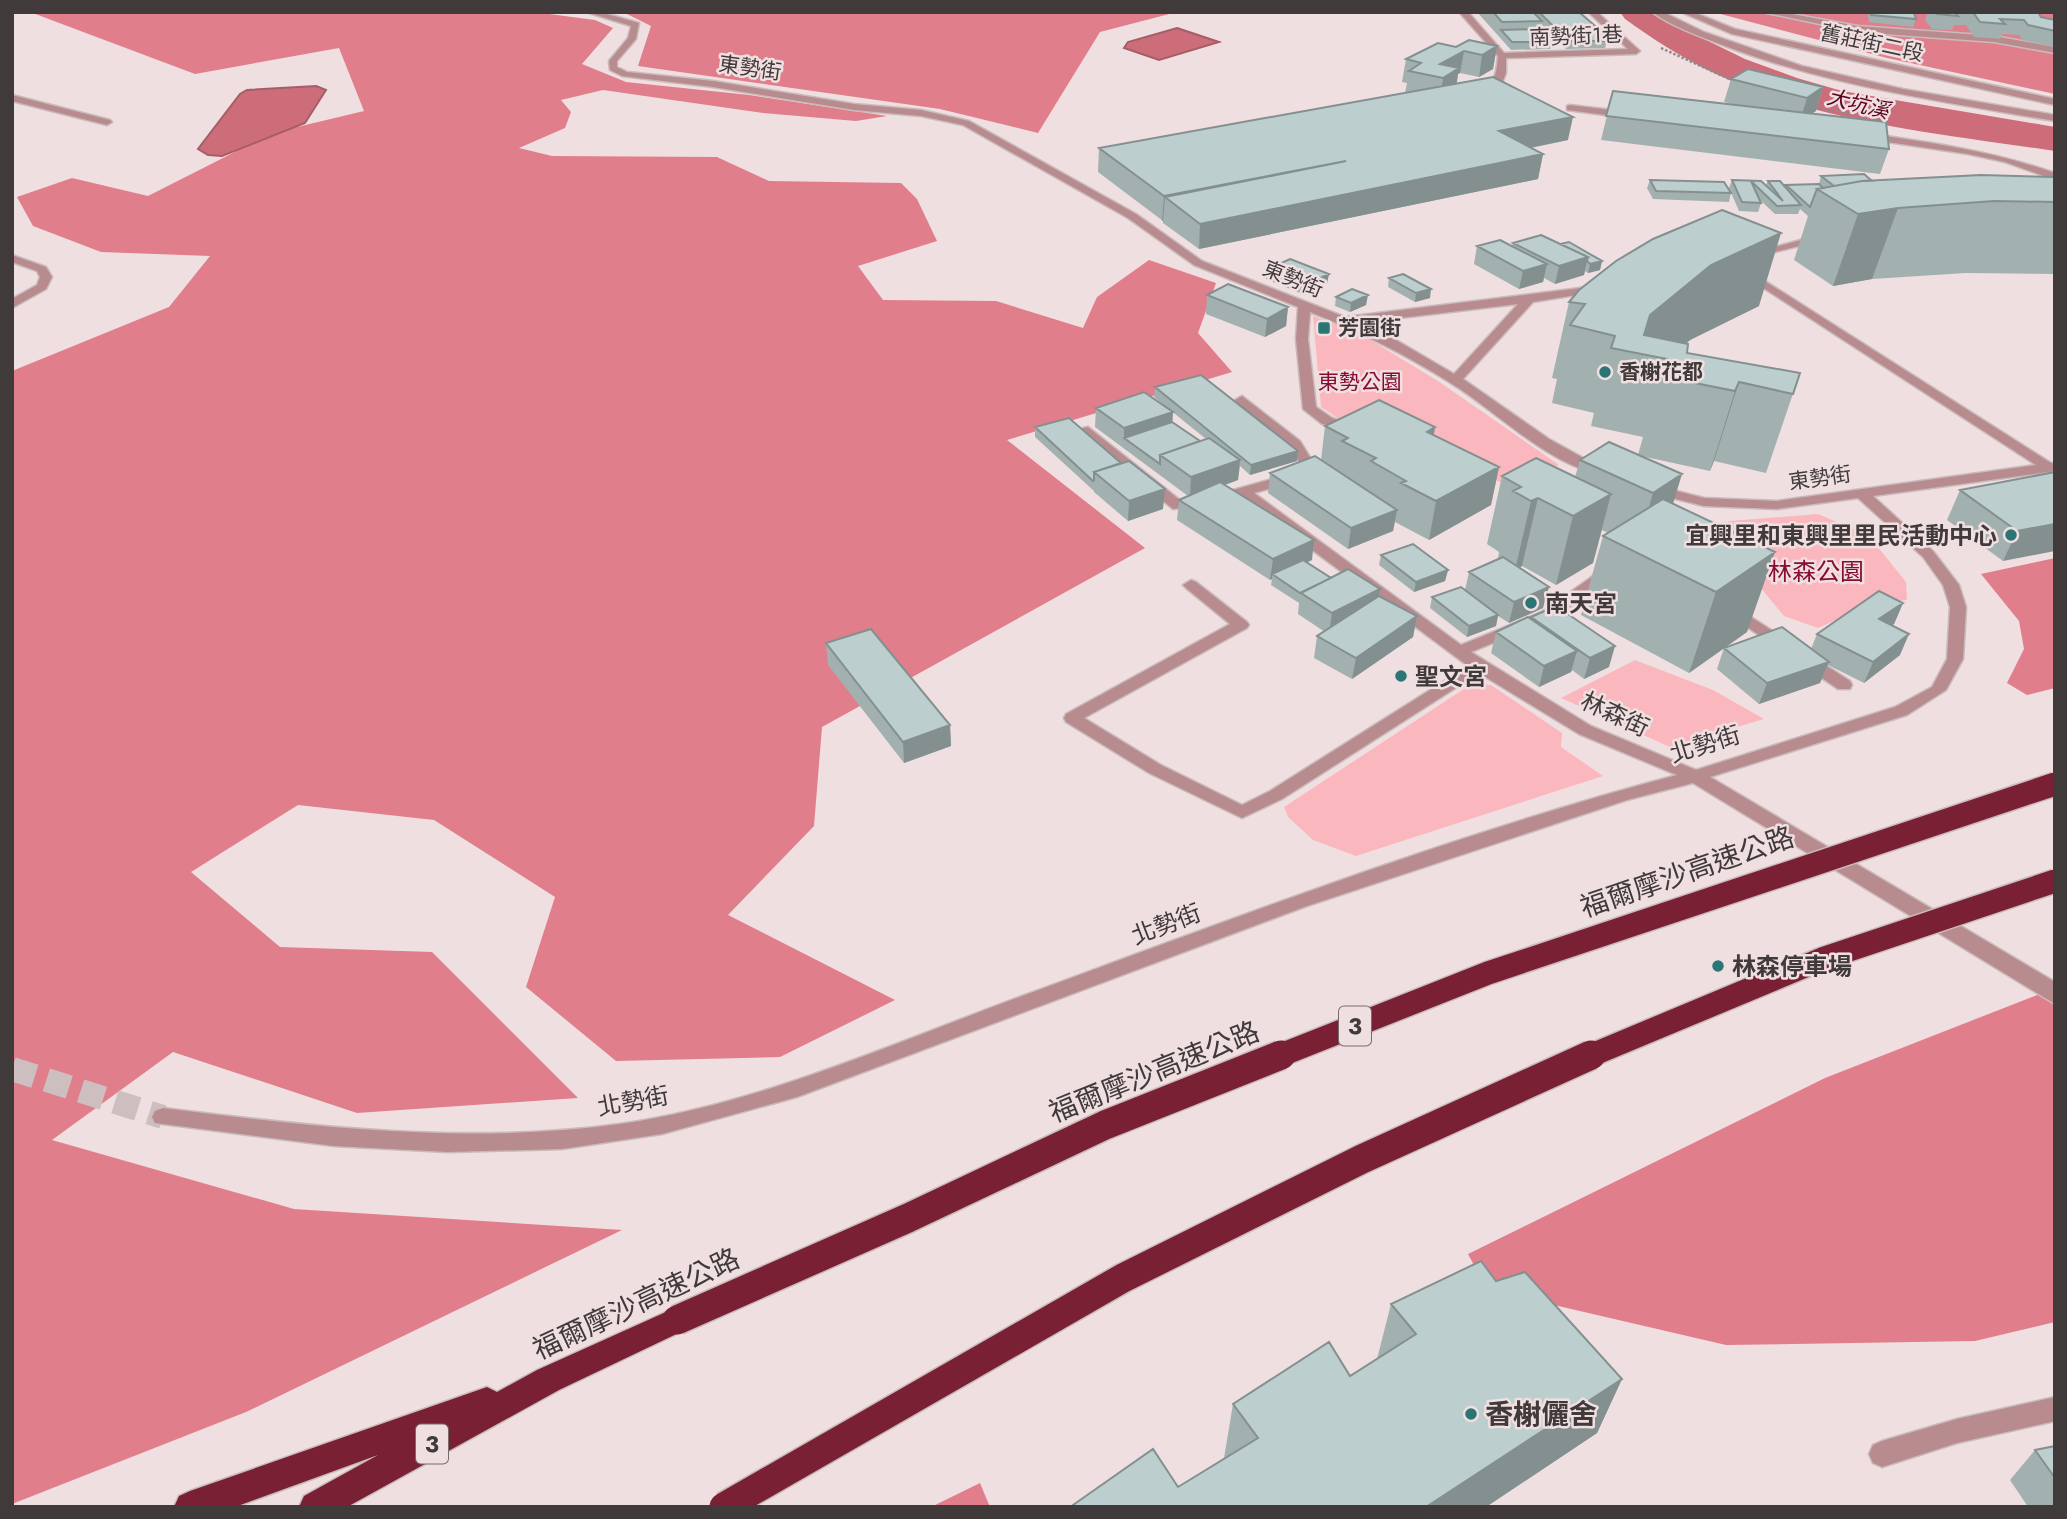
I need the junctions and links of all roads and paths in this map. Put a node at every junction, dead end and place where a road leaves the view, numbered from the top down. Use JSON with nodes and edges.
{"nodes":[{"id":1,"x":590,"y":12,"type":"edge"},
{"id":2,"x":1463,"y":12,"type":"edge"},
{"id":3,"x":1592,"y":12,"type":"edge"},
{"id":4,"x":1656,"y":12,"type":"edge"},
{"id":5,"x":1685,"y":12,"type":"edge"},
{"id":6,"x":1766,"y":12,"type":"edge"},
{"id":7,"x":2055,"y":50,"type":"edge"},
{"id":8,"x":1502,"y":56,"type":"junction"},
{"id":9,"x":1476,"y":94,"type":"edge"},
{"id":10,"x":12,"y":99,"type":"edge"},
{"id":11,"x":2055,"y":102,"type":"edge"},
{"id":12,"x":1570,"y":108,"type":"dead end"},
{"id":13,"x":1644,"y":117,"type":"edge"},
{"id":14,"x":2055,"y":118,"type":"edge"},
{"id":15,"x":107,"y":122,"type":"dead end"},
{"id":16,"x":1858,"y":135,"type":"edge"},
{"id":17,"x":2055,"y":177,"type":"edge"},
{"id":18,"x":1832,"y":236,"type":"edge"},
{"id":19,"x":12,"y":258,"type":"edge"},
{"id":20,"x":1608,"y":285,"type":"edge"},
{"id":21,"x":1529,"y":299,"type":"junction"},
{"id":22,"x":12,"y":304,"type":"edge"},
{"id":23,"x":1304,"y":306,"type":"junction"},
{"id":24,"x":1345,"y":321,"type":"junction"},
{"id":25,"x":1455,"y":380,"type":"junction"},
{"id":26,"x":1242,"y":400,"type":"dead end"},
{"id":27,"x":1088,"y":431,"type":"edge"},
{"id":28,"x":1367,"y":432,"type":"edge"},
{"id":29,"x":2052,"y":468,"type":"edge"},
{"id":30,"x":1611,"y":475,"type":"edge"},
{"id":31,"x":1635,"y":483,"type":"edge"},
{"id":32,"x":1244,"y":492,"type":"junction"},
{"id":33,"x":1862,"y":494,"type":"junction"},
{"id":34,"x":1623,"y":562,"type":"edge"},
{"id":35,"x":1191,"y":584,"type":"dead end"},
{"id":36,"x":1720,"y":603,"type":"edge"},
{"id":37,"x":1458,"y":652,"type":"junction"},
{"id":38,"x":1479,"y":666,"type":"junction"},
{"id":39,"x":1844,"y":685,"type":"dead end"},
{"id":40,"x":1695,"y":776,"type":"junction"},
{"id":41,"x":2055,"y":784,"type":"edge"},
{"id":42,"x":2055,"y":881,"type":"edge"},
{"id":43,"x":2055,"y":996,"type":"edge"},
{"id":44,"x":163,"y":1117,"type":"tunnel mouth"},
{"id":45,"x":548,"y":1380,"type":"junction"},
{"id":46,"x":2055,"y":1409,"type":"edge"},
{"id":47,"x":1882,"y":1454,"type":"dead end"},
{"id":48,"x":191,"y":1507,"type":"edge"},
{"id":49,"x":315,"y":1507,"type":"edge"},
{"id":50,"x":724,"y":1507,"type":"edge"}],
"edges":[{"from":1,"to":23,"type":"street","name":"東勢街"},
{"from":2,"to":8,"type":"street"},
{"from":3,"to":8,"type":"street","name":"南勢街1巷"},
{"from":4,"to":14,"type":"street"},
{"from":5,"to":11,"type":"street","name":"舊莊街二段"},
{"from":6,"to":7,"type":"street"},
{"from":8,"to":9,"type":"street"},
{"from":10,"to":15,"type":"street"},
{"from":12,"to":13,"type":"street"},
{"from":16,"to":17,"type":"street"},
{"from":18,"to":29,"type":"street"},
{"from":19,"to":22,"type":"street"},
{"from":20,"to":21,"type":"street"},
{"from":21,"to":24,"type":"street"},
{"from":21,"to":25,"type":"street"},
{"from":23,"to":24,"type":"street","name":"東勢街"},
{"from":23,"to":28,"type":"street"},
{"from":24,"to":25,"type":"street","name":"東勢街"},
{"from":25,"to":30,"type":"street","name":"東勢街"},
{"from":26,"to":32,"type":"street"},
{"from":27,"to":32,"type":"street"},
{"from":29,"to":33,"type":"street","name":"東勢街"},
{"from":31,"to":33,"type":"street","name":"東勢街"},
{"from":32,"to":37,"type":"street","name":"林森街"},
{"from":33,"to":40,"type":"street","name":"北勢街"},
{"from":34,"to":37,"type":"street"},
{"from":35,"to":38,"type":"street"},
{"from":36,"to":39,"type":"street"},
{"from":37,"to":38,"type":"street","name":"林森街"},
{"from":38,"to":40,"type":"street","name":"林森街"},
{"from":40,"to":43,"type":"street","name":"林森街"},
{"from":40,"to":44,"type":"street","name":"北勢街"},
{"from":41,"to":45,"type":"highway","name":"福爾摩沙高速公路","number":"3","bridge":true},
{"from":42,"to":50,"type":"highway","bridge":true},
{"from":45,"to":48,"type":"highway"},
{"from":45,"to":49,"type":"highway","name":"福爾摩沙高速公路","number":"3"},
{"from":46,"to":47,"type":"street"}]}
